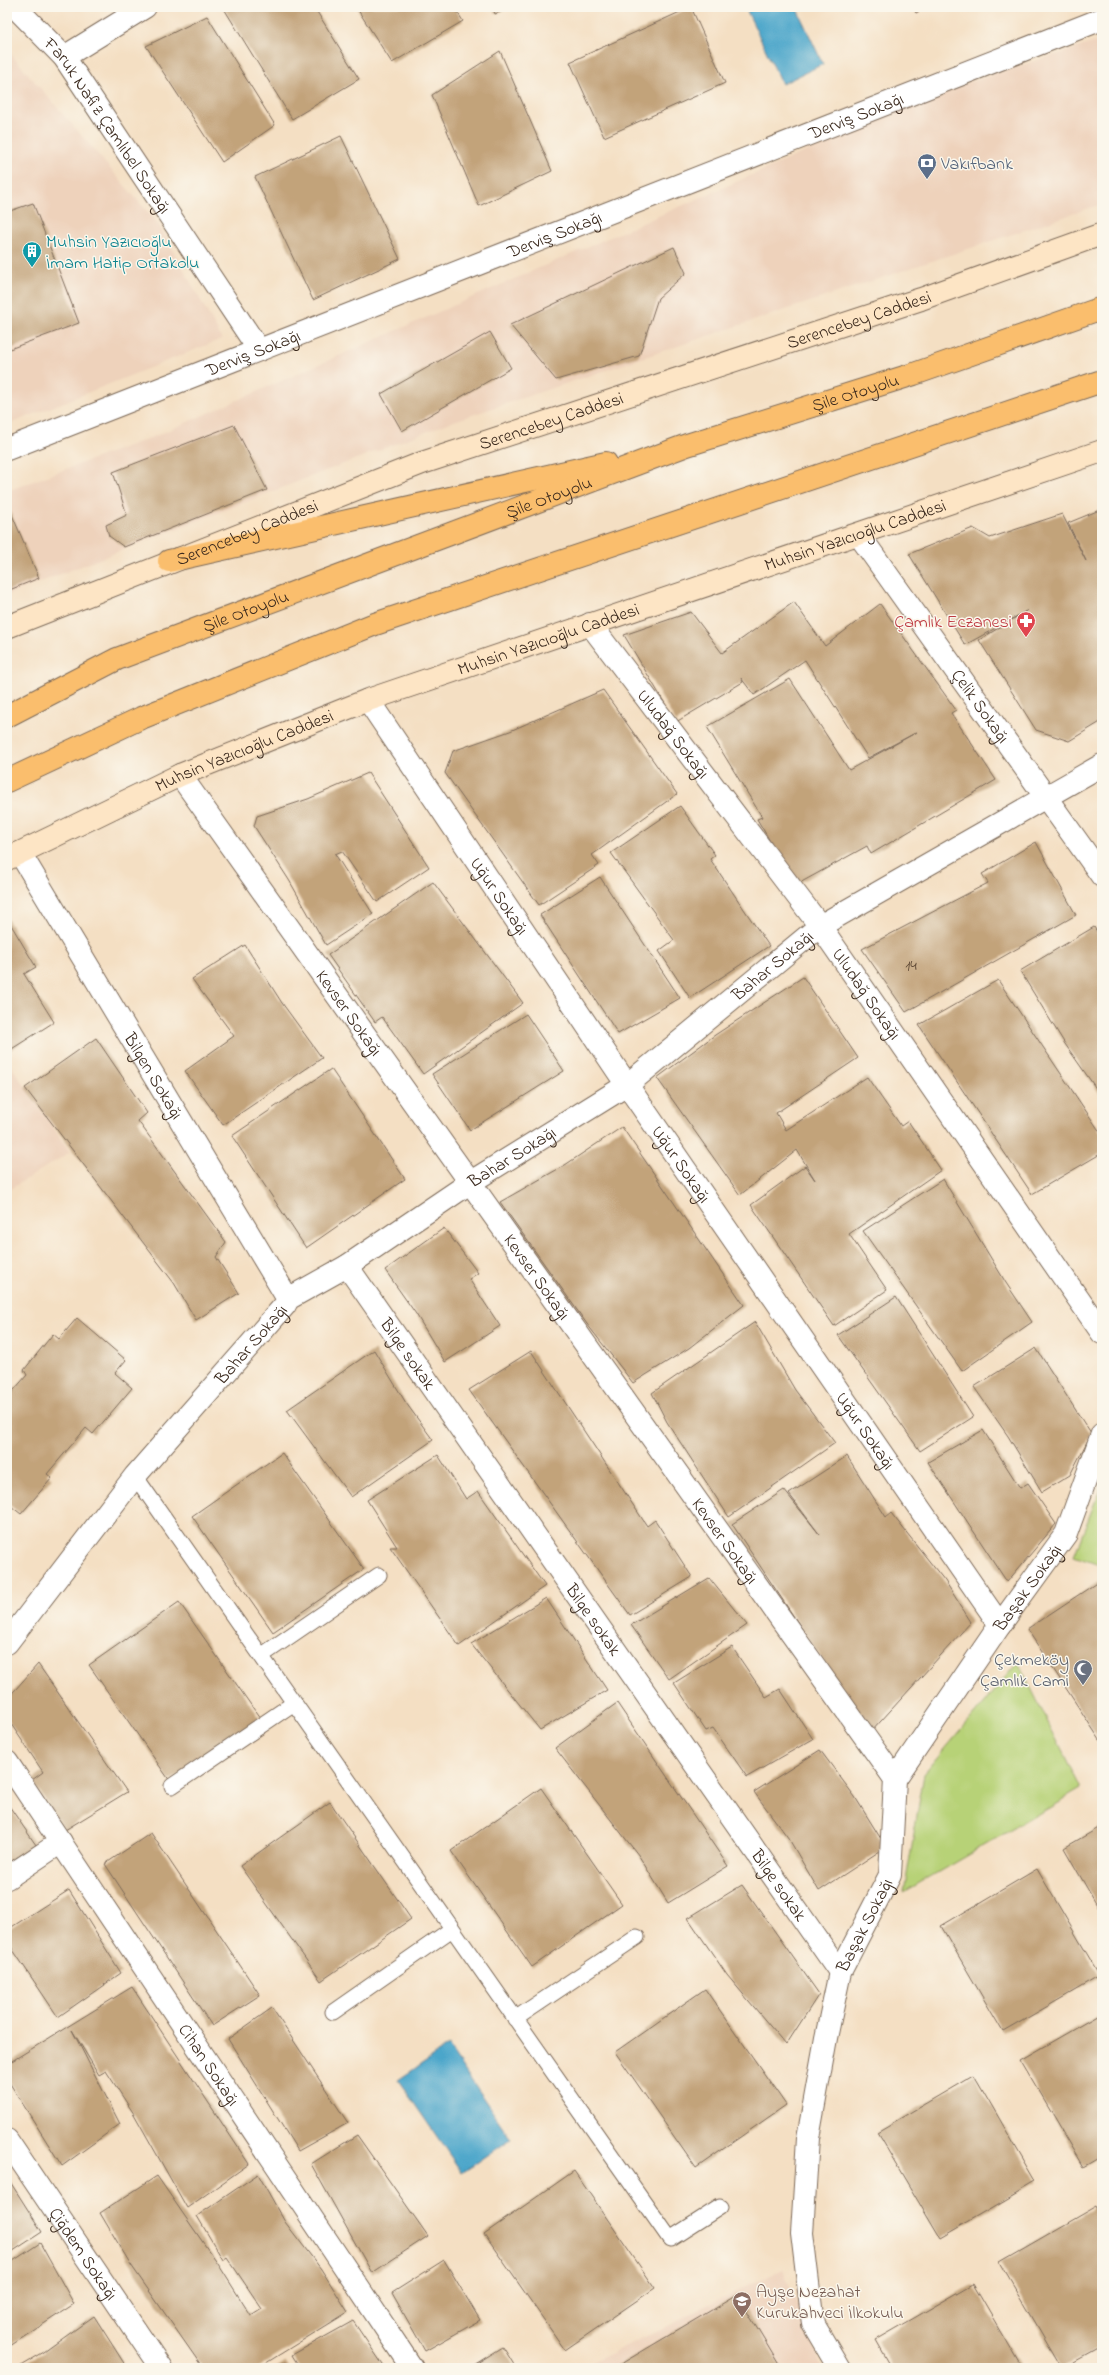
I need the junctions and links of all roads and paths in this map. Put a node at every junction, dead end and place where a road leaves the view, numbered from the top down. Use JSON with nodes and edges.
{"nodes":[{"id":1,"x":15,"y":7,"type":"edge"},
{"id":2,"x":145,"y":7,"type":"edge"},
{"id":3,"x":1102,"y":19,"type":"edge"},
{"id":4,"x":64,"y":57,"type":"junction"},
{"id":5,"x":1102,"y":234,"type":"edge"},
{"id":6,"x":1102,"y":308,"type":"edge"},
{"id":7,"x":259,"y":350,"type":"junction"},
{"id":8,"x":1102,"y":381,"type":"edge"},
{"id":9,"x":687,"y":445,"type":"junction"},
{"id":10,"x":7,"y":449,"type":"edge"},
{"id":11,"x":1102,"y":451,"type":"edge"},
{"id":12,"x":859,"y":535,"type":"junction"},
{"id":13,"x":169,"y":561,"type":"junction"},
{"id":14,"x":590,"y":624,"type":"junction"},
{"id":15,"x":7,"y":627,"type":"edge"},
{"id":16,"x":368,"y":700,"type":"junction"},
{"id":17,"x":7,"y":716,"type":"edge"},
{"id":18,"x":1102,"y":765,"type":"edge"},
{"id":19,"x":180,"y":774,"type":"junction"},
{"id":20,"x":7,"y":781,"type":"edge"},
{"id":21,"x":1048,"y":798,"type":"junction"},
{"id":22,"x":13,"y":856,"type":"edge"},
{"id":23,"x":1102,"y":876,"type":"edge"},
{"id":24,"x":820,"y":926,"type":"junction"},
{"id":25,"x":627,"y":1085,"type":"junction"},
{"id":26,"x":471,"y":1182,"type":"junction"},
{"id":27,"x":347,"y":1266,"type":"junction"},
{"id":28,"x":288,"y":1299,"type":"junction"},
{"id":29,"x":1102,"y":1333,"type":"edge"},
{"id":30,"x":1102,"y":1434,"type":"edge"},
{"id":31,"x":135,"y":1476,"type":"junction"},
{"id":32,"x":379,"y":1575,"type":"dead end"},
{"id":33,"x":1000,"y":1625,"type":"junction"},
{"id":34,"x":7,"y":1643,"type":"edge"},
{"id":35,"x":260,"y":1656,"type":"junction"},
{"id":36,"x":294,"y":1703,"type":"junction"},
{"id":37,"x":7,"y":1762,"type":"edge"},
{"id":38,"x":895,"y":1779,"type":"junction"},
{"id":39,"x":172,"y":1786,"type":"dead end"},
{"id":40,"x":61,"y":1842,"type":"junction"},
{"id":41,"x":7,"y":1878,"type":"edge"},
{"id":42,"x":452,"y":1929,"type":"junction"},
{"id":43,"x":637,"y":1937,"type":"dead end"},
{"id":44,"x":840,"y":1972,"type":"junction"},
{"id":45,"x":334,"y":2012,"type":"dead end"},
{"id":46,"x":515,"y":2019,"type":"junction"},
{"id":47,"x":7,"y":2140,"type":"edge"},
{"id":48,"x":720,"y":2207,"type":"dead end"},
{"id":49,"x":161,"y":2368,"type":"edge"},
{"id":50,"x":412,"y":2368,"type":"edge"},
{"id":51,"x":839,"y":2368,"type":"edge"}],
"edges":[{"from":1,"to":4,"type":"street","name":"Faruk Nafiz Çamlıbel Sokağı"},
{"from":2,"to":4,"type":"street"},
{"from":3,"to":7,"type":"street","name":"Derviş Sokağı"},
{"from":4,"to":7,"type":"street","name":"Faruk Nafiz Çamlıbel Sokağı"},
{"from":5,"to":13,"type":"main road","name":"Serencebey Caddesi"},
{"from":6,"to":9,"type":"highway","name":"Şile Otoyolu"},
{"from":7,"to":10,"type":"street","name":"Derviş Sokağı"},
{"from":8,"to":20,"type":"highway"},
{"from":9,"to":13,"type":"highway"},
{"from":9,"to":17,"type":"highway","name":"Şile Otoyolu"},
{"from":11,"to":12,"type":"main road","name":"Muhsin Yazıcıoğlu Caddesi"},
{"from":12,"to":14,"type":"main road","name":"Muhsin Yazıcıoğlu Caddesi"},
{"from":12,"to":21,"type":"street","name":"Çelik Sokağı"},
{"from":13,"to":15,"type":"main road","name":"Serencebey Caddesi"},
{"from":14,"to":16,"type":"main road","name":"Muhsin Yazıcıoğlu Caddesi"},
{"from":14,"to":24,"type":"street","name":"Uludağ Sokağı"},
{"from":16,"to":19,"type":"main road","name":"Muhsin Yazıcıoğlu Caddesi"},
{"from":16,"to":25,"type":"street","name":"Uğur Sokağı"},
{"from":18,"to":21,"type":"street","name":"Bahar Sokağı"},
{"from":19,"to":22,"type":"main road","name":"Muhsin Yazıcıoğlu Caddesi"},
{"from":19,"to":26,"type":"street","name":"Kevser Sokağı"},
{"from":21,"to":23,"type":"street","name":"Çelik Sokağı"},
{"from":21,"to":24,"type":"street","name":"Bahar Sokağı"},
{"from":22,"to":28,"type":"street","name":"Bilgen Sokağı"},
{"from":24,"to":25,"type":"street","name":"Bahar Sokağı"},
{"from":24,"to":29,"type":"street","name":"Uludağ Sokağı"},
{"from":25,"to":26,"type":"street","name":"Bahar Sokağı"},
{"from":25,"to":33,"type":"street","name":"Uğur Sokağı"},
{"from":26,"to":27,"type":"street","name":"Bahar Sokağı"},
{"from":26,"to":38,"type":"street","name":"Kevser Sokağı"},
{"from":27,"to":28,"type":"street","name":"Bahar Sokağı"},
{"from":27,"to":44,"type":"street","name":"Bilge sokak"},
{"from":28,"to":31,"type":"street","name":"Bahar Sokağı"},
{"from":30,"to":33,"type":"street","name":"Başak Sokağı"},
{"from":31,"to":34,"type":"street","name":"Bahar Sokağı"},
{"from":31,"to":35,"type":"lane"},
{"from":32,"to":35,"type":"lane"},
{"from":33,"to":38,"type":"street","name":"Başak Sokağı"},
{"from":35,"to":36,"type":"lane"},
{"from":36,"to":39,"type":"lane"},
{"from":36,"to":42,"type":"lane"},
{"from":37,"to":40,"type":"street","name":"Cihan Sokağı"},
{"from":38,"to":44,"type":"street","name":"Başak Sokağı"},
{"from":40,"to":41,"type":"street"},
{"from":40,"to":50,"type":"street","name":"Cihan Sokağı"},
{"from":42,"to":45,"type":"lane"},
{"from":42,"to":46,"type":"lane"},
{"from":43,"to":46,"type":"lane"},
{"from":44,"to":51,"type":"street","name":"Başak Sokağı"},
{"from":46,"to":48,"type":"lane"},
{"from":47,"to":49,"type":"street","name":"Çiğdem Sokağı"}]}
